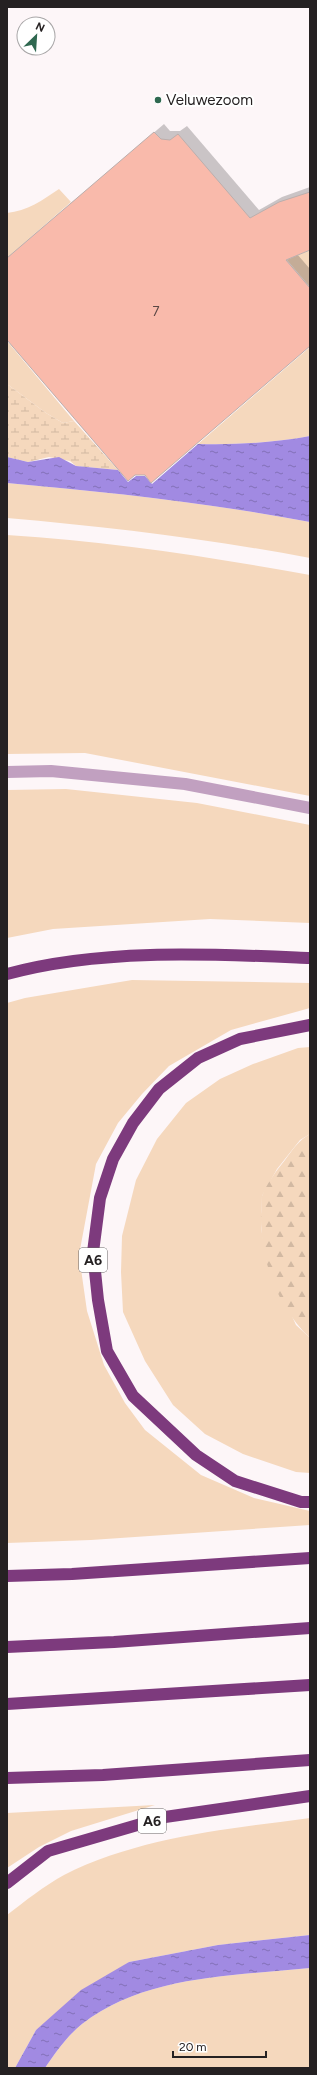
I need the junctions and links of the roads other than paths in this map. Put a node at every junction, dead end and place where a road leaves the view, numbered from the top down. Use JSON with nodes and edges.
{"nodes":[{"id":1,"x":7,"y":772,"type":"edge"},
{"id":2,"x":310,"y":808,"type":"edge"},
{"id":3,"x":310,"y":958,"type":"edge"},
{"id":4,"x":7,"y":974,"type":"edge"},
{"id":5,"x":310,"y":1025,"type":"edge"},
{"id":6,"x":310,"y":1502,"type":"edge"},
{"id":7,"x":310,"y":1558,"type":"edge"},
{"id":8,"x":7,"y":1576,"type":"edge"},
{"id":9,"x":310,"y":1628,"type":"edge"},
{"id":10,"x":7,"y":1647,"type":"edge"},
{"id":11,"x":310,"y":1685,"type":"edge"},
{"id":12,"x":7,"y":1704,"type":"edge"},
{"id":13,"x":310,"y":1760,"type":"edge"},
{"id":14,"x":7,"y":1778,"type":"edge"},
{"id":15,"x":310,"y":1796,"type":"edge"},
{"id":16,"x":7,"y":1883,"type":"edge"}],
"edges":[{"from":1,"to":2,"type":"lane"},
{"from":3,"to":4,"type":"highway"},
{"from":5,"to":6,"type":"highway","number":"A6"},
{"from":7,"to":8,"type":"highway"},
{"from":9,"to":10,"type":"highway"},
{"from":11,"to":12,"type":"highway"},
{"from":13,"to":14,"type":"highway"},
{"from":15,"to":16,"type":"highway","number":"A6"}]}
